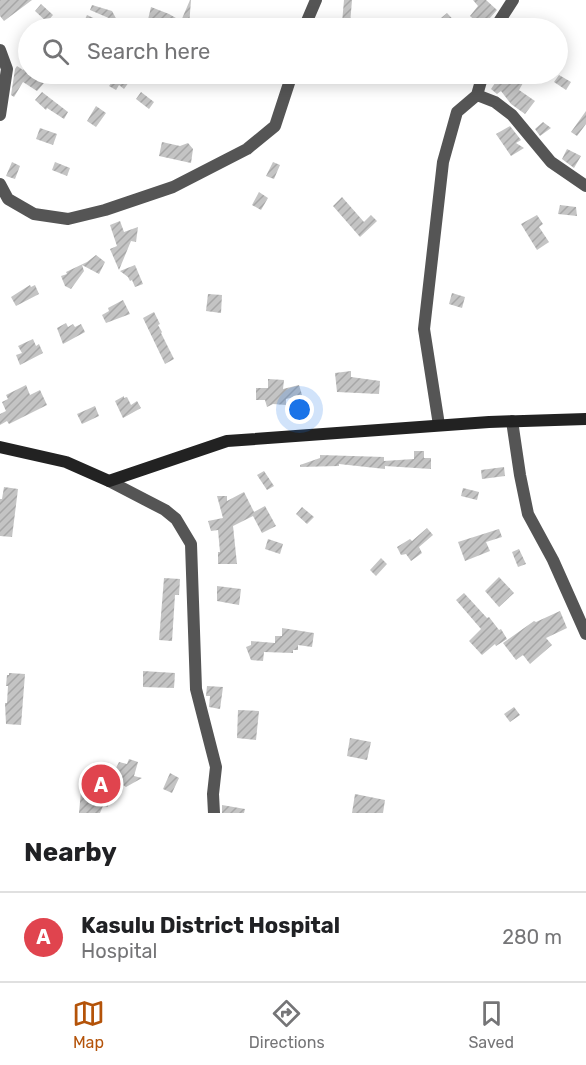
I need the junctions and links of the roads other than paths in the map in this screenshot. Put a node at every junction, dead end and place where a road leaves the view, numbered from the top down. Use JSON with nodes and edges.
{"nodes":[{"id":1,"x":316,"y":0,"type":"edge"},
{"id":2,"x":513,"y":0,"type":"edge"},
{"id":3,"x":308,"y":18,"type":"edge"},
{"id":4,"x":501,"y":18,"type":"edge"},
{"id":5,"x":0,"y":50,"type":"edge"},
{"id":6,"x":289,"y":84,"type":"edge"},
{"id":7,"x":480,"y":84,"type":"edge"},
{"id":8,"x":477,"y":95,"type":"junction"},
{"id":9,"x":0,"y":115,"type":"edge"},
{"id":10,"x":0,"y":184,"type":"edge"},
{"id":11,"x":586,"y":186,"type":"edge"},
{"id":12,"x":586,"y":419,"type":"edge"},
{"id":13,"x":512,"y":421,"type":"junction"},
{"id":14,"x":439,"y":425,"type":"junction"},
{"id":15,"x":0,"y":447,"type":"edge"},
{"id":16,"x":109,"y":481,"type":"junction"},
{"id":17,"x":586,"y":634,"type":"edge"},
{"id":18,"x":214,"y":813,"type":"edge"}],
"edges":[{"from":1,"to":3,"type":"street"},
{"from":2,"to":4,"type":"street"},
{"from":5,"to":9,"type":"street"},
{"from":6,"to":10,"type":"street"},
{"from":7,"to":8,"type":"street"},
{"from":8,"to":11,"type":"street"},
{"from":8,"to":14,"type":"street"},
{"from":12,"to":13,"type":"street"},
{"from":13,"to":14,"type":"street"},
{"from":13,"to":17,"type":"street"},
{"from":14,"to":16,"type":"street"},
{"from":15,"to":16,"type":"street"},
{"from":16,"to":18,"type":"street"}]}
